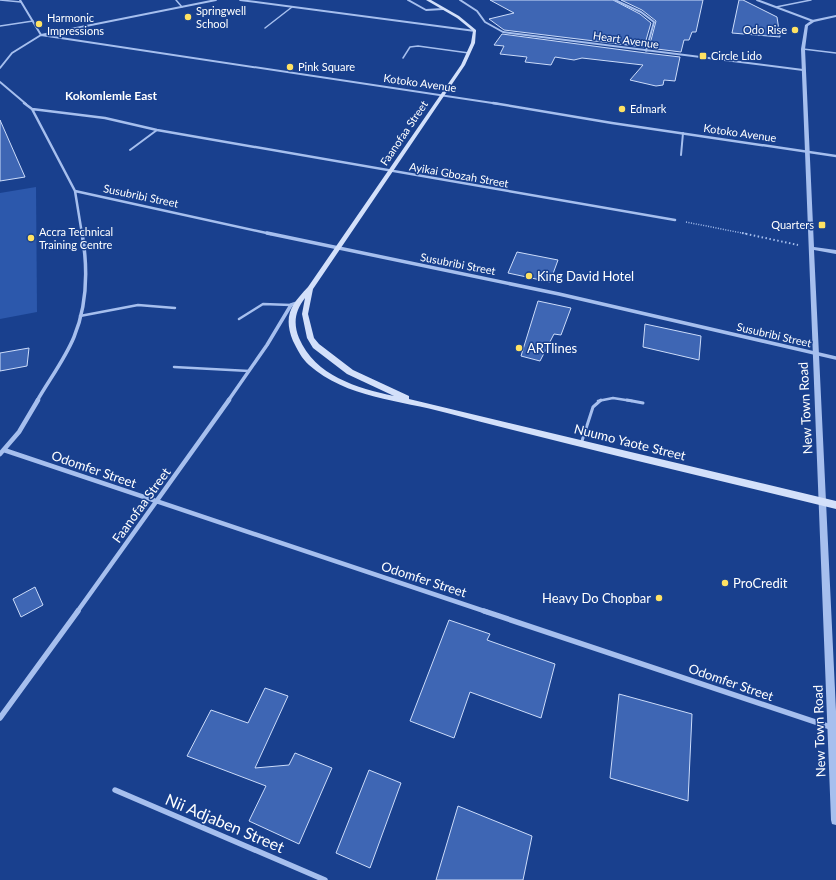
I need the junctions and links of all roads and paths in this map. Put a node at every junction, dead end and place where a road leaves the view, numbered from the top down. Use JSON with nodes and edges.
{"nodes":[{"id":1,"x":0,"y":0,"type":"edge"},
{"id":2,"x":176,"y":0,"type":"edge"},
{"id":3,"x":216,"y":0,"type":"edge"},
{"id":4,"x":240,"y":0,"type":"edge"},
{"id":5,"x":408,"y":0,"type":"edge"},
{"id":6,"x":428,"y":0,"type":"edge"},
{"id":7,"x":460,"y":0,"type":"edge"},
{"id":8,"x":615,"y":0,"type":"edge"},
{"id":9,"x":757,"y":0,"type":"edge"},
{"id":10,"x":811,"y":0,"type":"edge"},
{"id":11,"x":20,"y":1,"type":"edge"},
{"id":12,"x":182,"y":7,"type":"junction"},
{"id":13,"x":292,"y":7,"type":"junction"},
{"id":14,"x":776,"y":7,"type":"junction"},
{"id":15,"x":443,"y":9,"type":"junction"},
{"id":16,"x":836,"y":16,"type":"edge"},
{"id":17,"x":813,"y":21,"type":"junction"},
{"id":18,"x":33,"y":22,"type":"junction"},
{"id":19,"x":0,"y":26,"type":"edge"},
{"id":20,"x":264,"y":28,"type":"dead end"},
{"id":21,"x":474,"y":31,"type":"junction"},
{"id":22,"x":41,"y":35,"type":"junction"},
{"id":23,"x":803,"y":49,"type":"junction"},
{"id":24,"x":646,"y":51,"type":"junction"},
{"id":25,"x":469,"y":53,"type":"junction"},
{"id":26,"x":836,"y":53,"type":"edge"},
{"id":27,"x":403,"y":58,"type":"dead end"},
{"id":28,"x":0,"y":68,"type":"edge"},
{"id":29,"x":803,"y":70,"type":"junction"},
{"id":30,"x":0,"y":82,"type":"edge"},
{"id":31,"x":443,"y":94,"type":"junction"},
{"id":32,"x":32,"y":109,"type":"junction"},
{"id":33,"x":157,"y":130,"type":"junction"},
{"id":34,"x":682,"y":133,"type":"junction"},
{"id":35,"x":130,"y":150,"type":"dead end"},
{"id":36,"x":807,"y":151,"type":"junction"},
{"id":37,"x":681,"y":155,"type":"dead end"},
{"id":38,"x":836,"y":156,"type":"edge"},
{"id":39,"x":390,"y":171,"type":"junction"},
{"id":40,"x":75,"y":191,"type":"junction"},
{"id":41,"x":675,"y":220,"type":"joint"},
{"id":42,"x":812,"y":248,"type":"junction"},
{"id":43,"x":337,"y":249,"type":"junction"},
{"id":44,"x":836,"y":252,"type":"edge"},
{"id":45,"x":310,"y":288,"type":"junction"},
{"id":46,"x":294,"y":304,"type":"junction"},
{"id":47,"x":175,"y":308,"type":"dead end"},
{"id":48,"x":80,"y":316,"type":"junction"},
{"id":49,"x":239,"y":319,"type":"dead end"},
{"id":50,"x":814,"y":353,"type":"junction"},
{"id":51,"x":836,"y":358,"type":"edge"},
{"id":52,"x":174,"y":367,"type":"dead end"},
{"id":53,"x":249,"y":371,"type":"junction"},
{"id":54,"x":418,"y":403,"type":"junction"},
{"id":55,"x":643,"y":403,"type":"dead end"},
{"id":56,"x":581,"y":444,"type":"junction"},
{"id":57,"x":4,"y":450,"type":"junction"},
{"id":58,"x":0,"y":454,"type":"edge"},
{"id":59,"x":158,"y":502,"type":"junction"},
{"id":60,"x":823,"y":502,"type":"junction"},
{"id":61,"x":836,"y":505,"type":"edge"},
{"id":62,"x":0,"y":718,"type":"edge"},
{"id":63,"x":834,"y":728,"type":"edge"},
{"id":64,"x":115,"y":790,"type":"dead end"},
{"id":65,"x":836,"y":820,"type":"edge"},
{"id":66,"x":325,"y":880,"type":"edge"}],
"edges":[{"from":1,"to":11,"type":"lane"},
{"from":2,"to":12,"type":"lane"},
{"from":3,"to":12,"type":"street"},
{"from":4,"to":13,"type":"street"},
{"from":5,"to":15,"type":"street"},
{"from":6,"to":15,"type":"main road"},
{"from":7,"to":24,"type":"street","name":"Heart Avenue"},
{"from":8,"to":24,"type":"street"},
{"from":9,"to":14,"type":"street"},
{"from":10,"to":14,"type":"lane"},
{"from":11,"to":18,"type":"street"},
{"from":12,"to":22,"type":"street"},
{"from":13,"to":20,"type":"lane"},
{"from":13,"to":21,"type":"street"},
{"from":14,"to":17,"type":"street"},
{"from":15,"to":21,"type":"main road"},
{"from":16,"to":17,"type":"street"},
{"from":17,"to":23,"type":"street","name":"New Town Road"},
{"from":18,"to":19,"type":"lane"},
{"from":18,"to":22,"type":"street"},
{"from":21,"to":25,"type":"main road","name":"Faanofaa Street"},
{"from":22,"to":28,"type":"street"},
{"from":22,"to":31,"type":"street","name":"Kotoko Avenue"},
{"from":23,"to":26,"type":"lane"},
{"from":23,"to":29,"type":"street","name":"New Town Road"},
{"from":24,"to":29,"type":"street","name":"Heart Avenue"},
{"from":25,"to":27,"type":"lane"},
{"from":25,"to":31,"type":"main road","name":"Faanofaa Street"},
{"from":29,"to":36,"type":"street","name":"New Town Road"},
{"from":30,"to":32,"type":"street"},
{"from":31,"to":34,"type":"street","name":"Kotoko Avenue"},
{"from":31,"to":39,"type":"main road","name":"Faanofaa Street"},
{"from":32,"to":33,"type":"street","name":"Ayikai Gbozah Street"},
{"from":32,"to":40,"type":"street"},
{"from":33,"to":35,"type":"lane"},
{"from":33,"to":39,"type":"street","name":"Ayikai Gbozah Street"},
{"from":34,"to":36,"type":"street","name":"Kotoko Avenue"},
{"from":34,"to":37,"type":"lane"},
{"from":36,"to":38,"type":"street","name":"Kotoko Avenue"},
{"from":36,"to":42,"type":"street","name":"New Town Road"},
{"from":39,"to":41,"type":"street","name":"Ayikai Gbozah Street"},
{"from":39,"to":43,"type":"main road","name":"Faanofaa Street"},
{"from":40,"to":43,"type":"street","name":"Susubribi Street"},
{"from":40,"to":48,"type":"street"},
{"from":41,"to":42,"type":"path"},
{"from":42,"to":44,"type":"street"},
{"from":42,"to":50,"type":"street","name":"New Town Road"},
{"from":43,"to":45,"type":"main road","name":"Faanofaa Street"},
{"from":43,"to":50,"type":"street","name":"Susubribi Street"},
{"from":45,"to":46,"type":"main road","name":"Nuumo Yaote Street"},
{"from":45,"to":54,"type":"main road","name":"Nuumo Yaote Street"},
{"from":46,"to":49,"type":"lane"},
{"from":46,"to":53,"type":"street","name":"Faanofaa Street"},
{"from":46,"to":54,"type":"main road","name":"Nuumo Yaote Street"},
{"from":47,"to":48,"type":"lane"},
{"from":48,"to":57,"type":"street"},
{"from":50,"to":51,"type":"street","name":"Susubribi Street"},
{"from":50,"to":60,"type":"street","name":"New Town Road"},
{"from":52,"to":53,"type":"lane"},
{"from":53,"to":59,"type":"street","name":"Faanofaa Street"},
{"from":54,"to":56,"type":"main road","name":"Nuumo Yaote Street"},
{"from":55,"to":56,"type":"lane"},
{"from":56,"to":60,"type":"main road","name":"Nuumo Yaote Street"},
{"from":57,"to":58,"type":"street"},
{"from":57,"to":59,"type":"street","name":"Odomfer Street"},
{"from":59,"to":62,"type":"street","name":"Faanofaa Street"},
{"from":59,"to":63,"type":"street","name":"Odomfer Street"},
{"from":60,"to":61,"type":"main road","name":"Nuumo Yaote Street"},
{"from":60,"to":63,"type":"street","name":"New Town Road"},
{"from":63,"to":65,"type":"street","name":"New Town Road"},
{"from":64,"to":66,"type":"street","name":"Nii Adjaben Street"}]}
